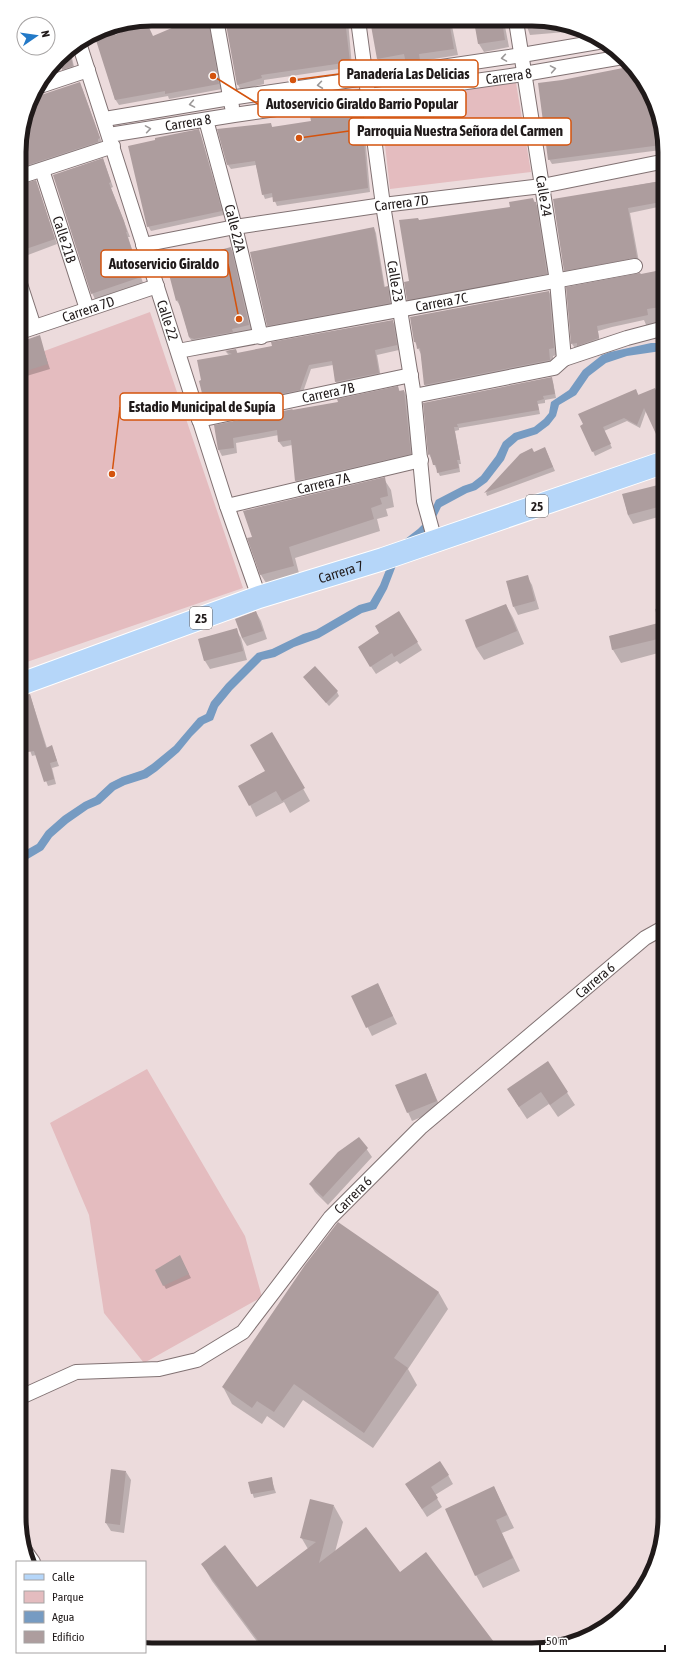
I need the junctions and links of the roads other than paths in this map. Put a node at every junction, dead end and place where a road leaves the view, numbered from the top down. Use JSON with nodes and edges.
{"nodes":[{"id":1,"x":217,"y":26,"type":"edge"},
{"id":2,"x":359,"y":26,"type":"edge"},
{"id":3,"x":517,"y":26,"type":"edge"},
{"id":4,"x":594,"y":43,"type":"edge"},
{"id":5,"x":81,"y":48,"type":"edge"},
{"id":6,"x":522,"y":55,"type":"junction"},
{"id":7,"x":616,"y":58,"type":"edge"},
{"id":8,"x":88,"y":70,"type":"junction"},
{"id":9,"x":524,"y":74,"type":"junction"},
{"id":10,"x":366,"y":79,"type":"junction"},
{"id":11,"x":47,"y":84,"type":"edge"},
{"id":12,"x":368,"y":96,"type":"junction"},
{"id":13,"x":230,"y":98,"type":"junction"},
{"id":14,"x":234,"y":115,"type":"junction"},
{"id":15,"x":105,"y":119,"type":"junction"},
{"id":16,"x":206,"y":120,"type":"junction"},
{"id":17,"x":111,"y":140,"type":"junction"},
{"id":18,"x":658,"y":163,"type":"edge"},
{"id":19,"x":42,"y":170,"type":"junction"},
{"id":20,"x":26,"y":175,"type":"edge"},
{"id":21,"x":542,"y":186,"type":"junction"},
{"id":22,"x":384,"y":205,"type":"junction"},
{"id":23,"x":235,"y":227,"type":"junction"},
{"id":24,"x":143,"y":245,"type":"junction"},
{"id":25,"x":635,"y":266,"type":"dead end"},
{"id":26,"x":557,"y":281,"type":"junction"},
{"id":27,"x":157,"y":286,"type":"junction"},
{"id":28,"x":26,"y":302,"type":"edge"},
{"id":29,"x":87,"y":309,"type":"junction"},
{"id":30,"x":400,"y":309,"type":"junction"},
{"id":31,"x":34,"y":327,"type":"junction"},
{"id":32,"x":26,"y":330,"type":"edge"},
{"id":33,"x":658,"y":330,"type":"edge"},
{"id":34,"x":261,"y":337,"type":"junction"},
{"id":35,"x":178,"y":351,"type":"junction"},
{"id":36,"x":559,"y":363,"type":"junction"},
{"id":37,"x":411,"y":375,"type":"junction"},
{"id":38,"x":414,"y":396,"type":"junction"},
{"id":39,"x":199,"y":420,"type":"junction"},
{"id":40,"x":420,"y":460,"type":"junction"},
{"id":41,"x":658,"y":464,"type":"edge"},
{"id":42,"x":227,"y":506,"type":"junction"},
{"id":43,"x":434,"y":535,"type":"junction"},
{"id":44,"x":259,"y":597,"type":"junction"},
{"id":45,"x":26,"y":682,"type":"edge"},
{"id":46,"x":658,"y":931,"type":"edge"},
{"id":47,"x":26,"y":1395,"type":"edge"}],
"edges":[{"from":1,"to":13,"type":"street"},
{"from":2,"to":10,"type":"street","name":"Calle 23"},
{"from":3,"to":6,"type":"street","name":"Calle 24"},
{"from":4,"to":6,"type":"street","name":"Carrera 8"},
{"from":5,"to":8,"type":"street","name":"Calle 22"},
{"from":6,"to":9,"type":"street","name":"Calle 24"},
{"from":6,"to":10,"type":"street","name":"Carrera 8","one_way":true},
{"from":9,"to":7,"type":"street","name":"Carrera 8","one_way":true},
{"from":8,"to":11,"type":"street"},
{"from":8,"to":15,"type":"street","name":"Calle 22"},
{"from":9,"to":12,"type":"street","name":"Carrera 8"},
{"from":9,"to":21,"type":"street","name":"Calle 24"},
{"from":10,"to":12,"type":"street","name":"Calle 23"},
{"from":10,"to":13,"type":"street","name":"Carrera 8","one_way":true},
{"from":12,"to":14,"type":"street","name":"Carrera 8"},
{"from":12,"to":22,"type":"street","name":"Calle 23"},
{"from":13,"to":14,"type":"street"},
{"from":13,"to":15,"type":"street","name":"Carrera 8","one_way":true},
{"from":14,"to":16,"type":"street","name":"Carrera 8"},
{"from":15,"to":17,"type":"street","name":"Calle 22"},
{"from":17,"to":16,"type":"street","name":"Carrera 8","one_way":true},
{"from":16,"to":23,"type":"street","name":"Calle 22A"},
{"from":17,"to":19,"type":"street","name":"Carrera 8"},
{"from":17,"to":24,"type":"street","name":"Calle 22"},
{"from":18,"to":21,"type":"street","name":"Carrera 7D"},
{"from":19,"to":20,"type":"street","name":"Carrera 8"},
{"from":19,"to":29,"type":"street","name":"Calle 21B"},
{"from":21,"to":22,"type":"street","name":"Carrera 7D"},
{"from":21,"to":26,"type":"street","name":"Calle 24"},
{"from":22,"to":23,"type":"street","name":"Carrera 7D"},
{"from":22,"to":30,"type":"street","name":"Calle 23"},
{"from":23,"to":24,"type":"street","name":"Carrera 7D"},
{"from":23,"to":34,"type":"street","name":"Calle 22A"},
{"from":24,"to":27,"type":"street","name":"Calle 22"},
{"from":25,"to":26,"type":"street","name":"Carrera 7C"},
{"from":26,"to":30,"type":"street","name":"Carrera 7C"},
{"from":26,"to":36,"type":"street","name":"Calle 24"},
{"from":27,"to":29,"type":"street","name":"Carrera 7D"},
{"from":27,"to":35,"type":"street","name":"Calle 22"},
{"from":28,"to":31,"type":"street"},
{"from":29,"to":31,"type":"street","name":"Carrera 7D"},
{"from":30,"to":34,"type":"street","name":"Carrera 7C"},
{"from":30,"to":37,"type":"street","name":"Calle 23"},
{"from":31,"to":32,"type":"street","name":"Carrera 7D"},
{"from":33,"to":36,"type":"street"},
{"from":34,"to":35,"type":"street","name":"Carrera 7C"},
{"from":35,"to":39,"type":"street","name":"Calle 22"},
{"from":36,"to":38,"type":"street"},
{"from":37,"to":38,"type":"street","name":"Calle 23"},
{"from":37,"to":39,"type":"street","name":"Carrera 7B"},
{"from":38,"to":40,"type":"street","name":"Calle 23"},
{"from":39,"to":42,"type":"street","name":"Calle 22"},
{"from":40,"to":42,"type":"street","name":"Carrera 7A"},
{"from":40,"to":43,"type":"street","name":"Calle 23"},
{"from":41,"to":43,"type":"main road","name":"Carrera 7","number":"25"},
{"from":42,"to":44,"type":"street","name":"Calle 22"},
{"from":43,"to":44,"type":"main road","name":"Carrera 7","number":"25"},
{"from":44,"to":45,"type":"main road","name":"Carrera 7","number":"25"},
{"from":46,"to":47,"type":"street","name":"Carrera 6"}]}
